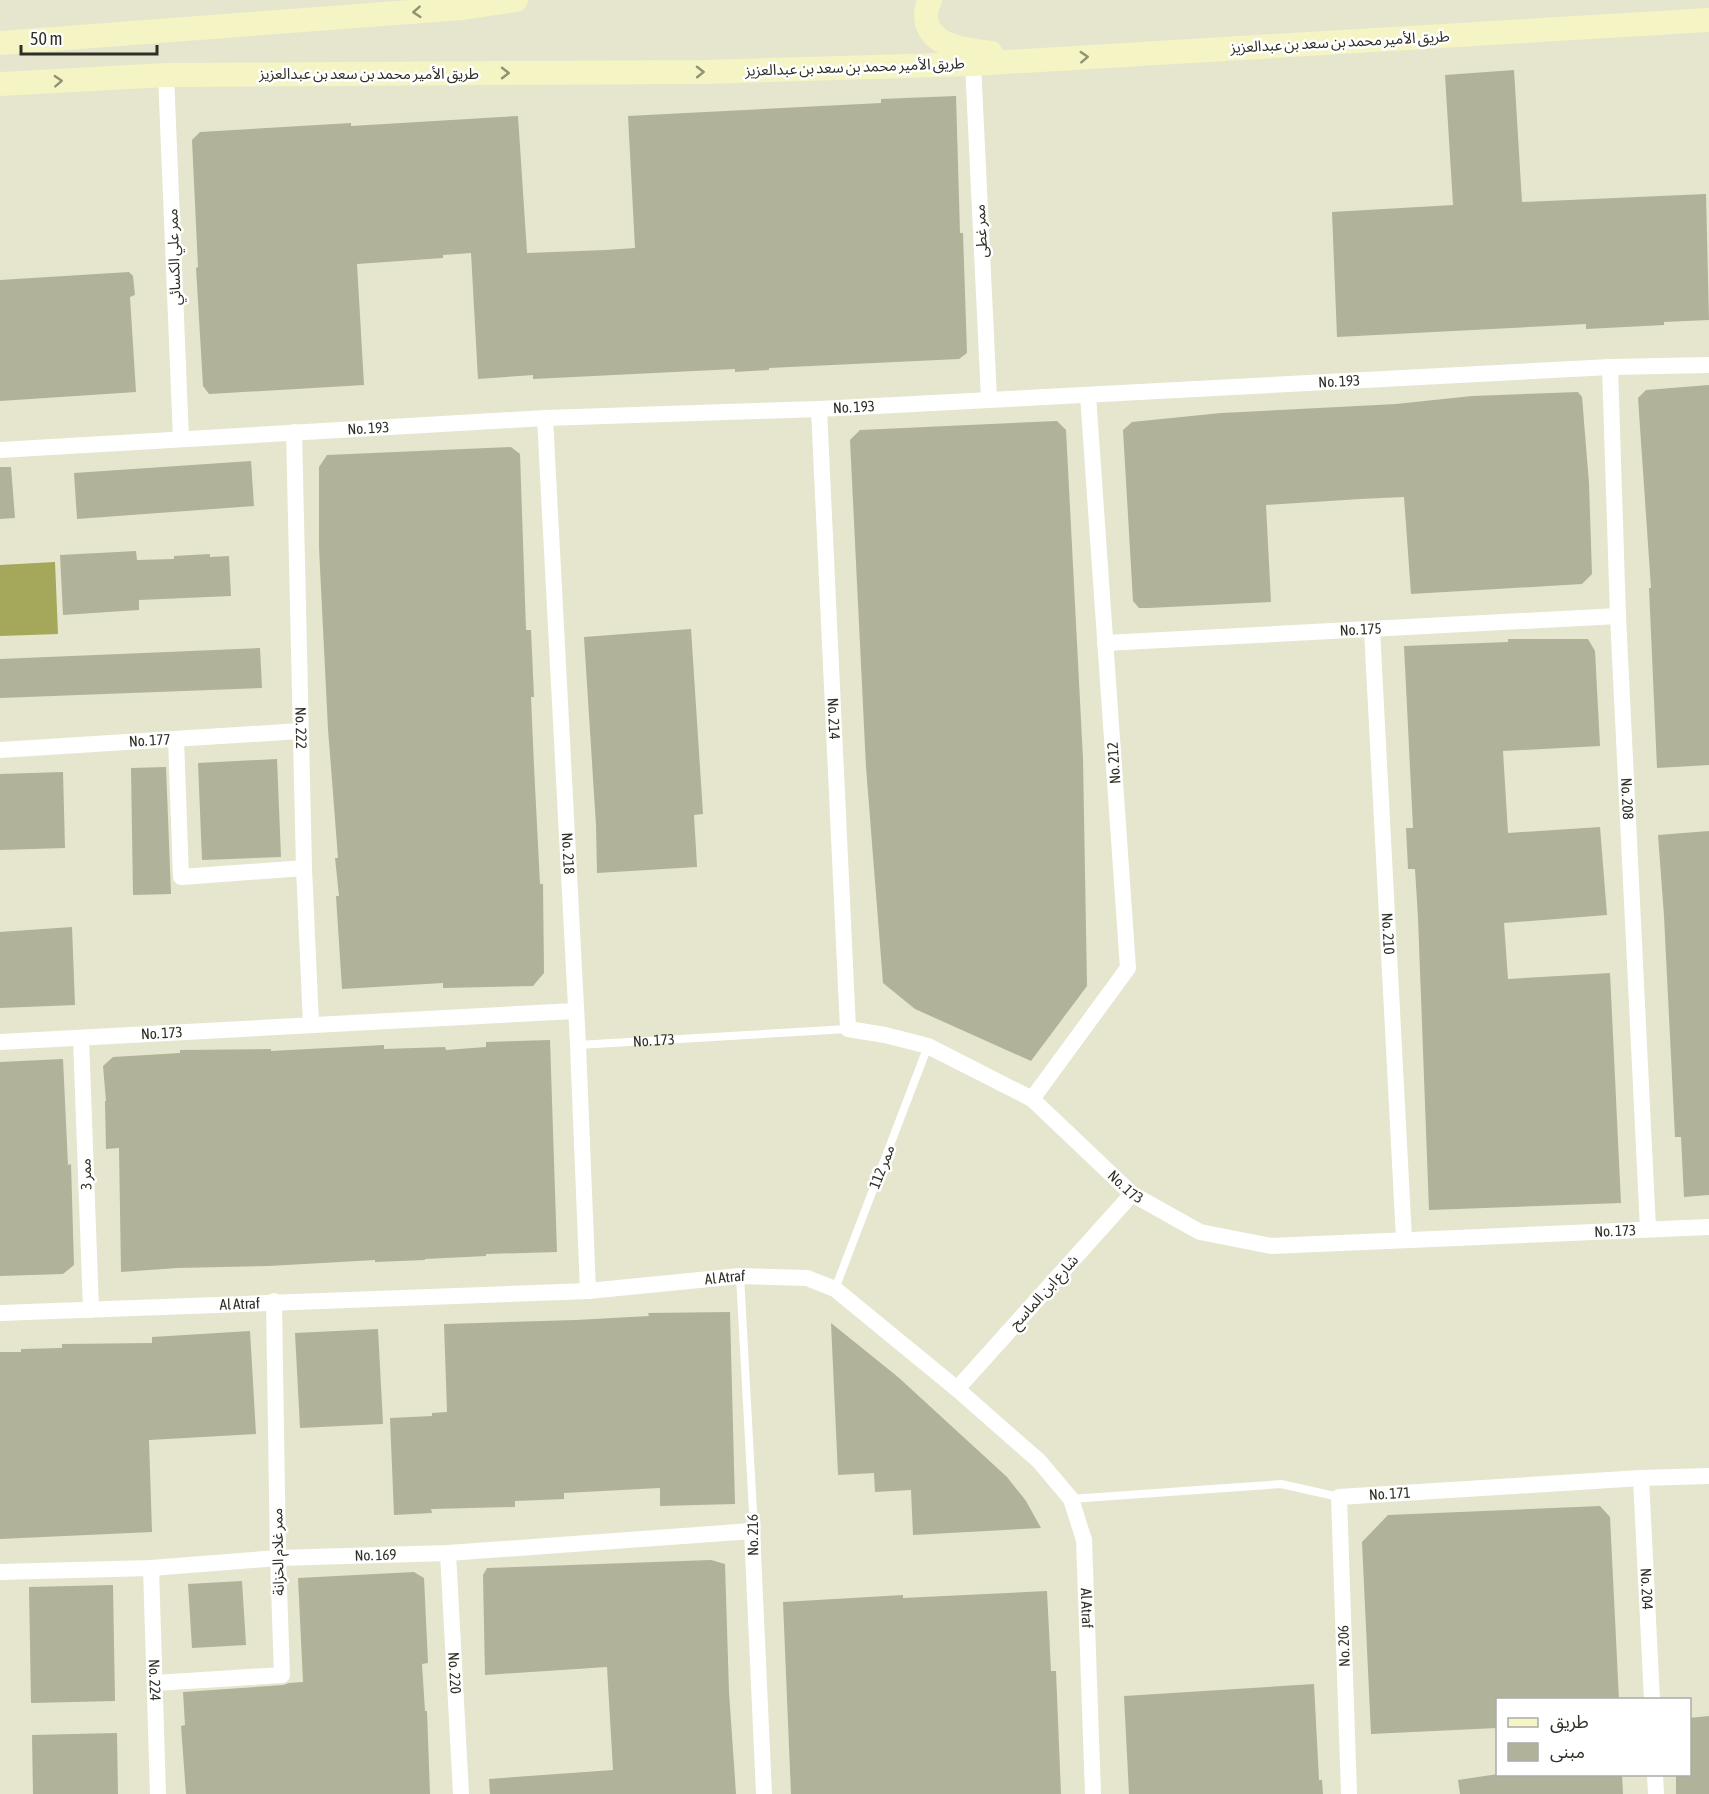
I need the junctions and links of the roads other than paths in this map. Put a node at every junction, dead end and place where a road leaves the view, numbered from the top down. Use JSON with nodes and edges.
{"nodes":[{"id":1,"x":508,"y":0,"type":"edge"},
{"id":2,"x":930,"y":0,"type":"edge"},
{"id":3,"x":463,"y":4,"type":"edge"},
{"id":4,"x":1709,"y":20,"type":"edge"},
{"id":5,"x":0,"y":43,"type":"edge"},
{"id":6,"x":1042,"y":60,"type":"junction"},
{"id":7,"x":973,"y":64,"type":"junction"},
{"id":8,"x":166,"y":75,"type":"junction"},
{"id":9,"x":0,"y":84,"type":"edge"},
{"id":10,"x":1709,"y":365,"type":"edge"},
{"id":11,"x":1610,"y":367,"type":"junction"},
{"id":12,"x":1088,"y":395,"type":"junction"},
{"id":13,"x":989,"y":399,"type":"junction"},
{"id":14,"x":819,"y":409,"type":"junction"},
{"id":15,"x":545,"y":418,"type":"junction"},
{"id":16,"x":294,"y":432,"type":"junction"},
{"id":17,"x":181,"y":439,"type":"junction"},
{"id":18,"x":0,"y":450,"type":"edge"},
{"id":19,"x":1618,"y":616,"type":"junction"},
{"id":20,"x":1372,"y":630,"type":"junction"},
{"id":21,"x":1105,"y":644,"type":"junction"},
{"id":22,"x":301,"y":731,"type":"junction"},
{"id":23,"x":176,"y":739,"type":"junction"},
{"id":24,"x":0,"y":750,"type":"edge"},
{"id":25,"x":304,"y":868,"type":"junction"},
{"id":26,"x":574,"y":1011,"type":"junction"},
{"id":27,"x":311,"y":1024,"type":"junction"},
{"id":28,"x":848,"y":1029,"type":"junction"},
{"id":29,"x":81,"y":1038,"type":"junction"},
{"id":30,"x":0,"y":1042,"type":"edge"},
{"id":31,"x":578,"y":1045,"type":"junction"},
{"id":32,"x":928,"y":1046,"type":"junction"},
{"id":33,"x":1032,"y":1099,"type":"junction"},
{"id":34,"x":1132,"y":1194,"type":"junction"},
{"id":35,"x":1709,"y":1227,"type":"edge"},
{"id":36,"x":1648,"y":1229,"type":"junction"},
{"id":37,"x":1404,"y":1239,"type":"junction"},
{"id":38,"x":740,"y":1276,"type":"junction"},
{"id":39,"x":835,"y":1289,"type":"junction"},
{"id":40,"x":588,"y":1291,"type":"junction"},
{"id":41,"x":274,"y":1301,"type":"junction"},
{"id":42,"x":92,"y":1310,"type":"junction"},
{"id":43,"x":0,"y":1313,"type":"edge"},
{"id":44,"x":957,"y":1389,"type":"junction"},
{"id":45,"x":1709,"y":1476,"type":"edge"},
{"id":46,"x":1641,"y":1478,"type":"junction"},
{"id":47,"x":1339,"y":1497,"type":"junction"},
{"id":48,"x":1071,"y":1499,"type":"junction"},
{"id":49,"x":752,"y":1532,"type":"junction"},
{"id":50,"x":448,"y":1553,"type":"junction"},
{"id":51,"x":278,"y":1558,"type":"junction"},
{"id":52,"x":151,"y":1568,"type":"junction"},
{"id":53,"x":0,"y":1572,"type":"edge"},
{"id":54,"x":155,"y":1683,"type":"junction"},
{"id":55,"x":1652,"y":1698,"type":"edge"},
{"id":56,"x":1655,"y":1776,"type":"edge"},
{"id":57,"x":158,"y":1794,"type":"edge"},
{"id":58,"x":461,"y":1794,"type":"edge"},
{"id":59,"x":764,"y":1794,"type":"edge"},
{"id":60,"x":1093,"y":1794,"type":"edge"},
{"id":61,"x":1349,"y":1794,"type":"edge"},
{"id":62,"x":1656,"y":1794,"type":"edge"}],
"edges":[{"from":1,"to":3,"type":"main road"},
{"from":2,"to":6,"type":"main road"},
{"from":3,"to":5,"type":"main road","one_way":true},
{"from":6,"to":4,"type":"main road","name":"طريق الأمير محمد بن سعد بن عبدالعزيز","one_way":true},
{"from":6,"to":7,"type":"main road","name":"طريق الأمير محمد بن سعد بن عبدالعزيز"},
{"from":8,"to":7,"type":"main road","name":"طريق الأمير محمد بن سعد بن عبدالعزيز","one_way":true},
{"from":7,"to":13,"type":"street","name":"ممر غطى"},
{"from":9,"to":8,"type":"main road","name":"طريق الأمير محمد بن سعد بن عبدالعزيز","one_way":true},
{"from":8,"to":17,"type":"street","name":"ممر علي الكسائي"},
{"from":10,"to":11,"type":"street","name":"No. 193"},
{"from":11,"to":12,"type":"street","name":"No. 193"},
{"from":11,"to":19,"type":"street","name":"No. 208"},
{"from":12,"to":13,"type":"street","name":"No. 193"},
{"from":12,"to":21,"type":"street","name":"No. 212"},
{"from":13,"to":14,"type":"street","name":"No. 193"},
{"from":14,"to":15,"type":"street","name":"No. 193"},
{"from":14,"to":28,"type":"street","name":"No. 214"},
{"from":15,"to":16,"type":"street","name":"No. 193"},
{"from":15,"to":26,"type":"street","name":"No. 218"},
{"from":16,"to":17,"type":"street","name":"No. 193"},
{"from":16,"to":22,"type":"street","name":"No. 222"},
{"from":17,"to":18,"type":"street","name":"No. 193"},
{"from":19,"to":20,"type":"street","name":"No. 175"},
{"from":19,"to":36,"type":"street","name":"No. 208"},
{"from":20,"to":21,"type":"street","name":"No. 175"},
{"from":20,"to":37,"type":"street","name":"No. 210"},
{"from":21,"to":33,"type":"street","name":"No. 212"},
{"from":22,"to":23,"type":"street","name":"No. 177"},
{"from":22,"to":25,"type":"street","name":"No. 222"},
{"from":23,"to":24,"type":"street","name":"No. 177"},
{"from":23,"to":25,"type":"street"},
{"from":25,"to":27,"type":"street","name":"No. 222"},
{"from":26,"to":27,"type":"street","name":"No. 173"},
{"from":26,"to":31,"type":"street","name":"No. 218"},
{"from":27,"to":29,"type":"street","name":"No. 173"},
{"from":28,"to":31,"type":"lane","name":"No. 173"},
{"from":28,"to":32,"type":"street","name":"No. 173"},
{"from":29,"to":30,"type":"street","name":"No. 173"},
{"from":29,"to":42,"type":"street","name":"ممر 3"},
{"from":31,"to":40,"type":"street","name":"No. 218"},
{"from":32,"to":33,"type":"street","name":"No. 173"},
{"from":32,"to":39,"type":"lane","name":"ممر 112"},
{"from":33,"to":34,"type":"street","name":"No. 173"},
{"from":34,"to":37,"type":"street","name":"No. 173"},
{"from":34,"to":44,"type":"street","name":"شارع ابن الماسح"},
{"from":35,"to":36,"type":"street","name":"No. 173"},
{"from":36,"to":37,"type":"street","name":"No. 173"},
{"from":38,"to":39,"type":"street","name":"Al Atraf"},
{"from":38,"to":40,"type":"street","name":"Al Atraf"},
{"from":38,"to":49,"type":"lane","name":"No. 216"},
{"from":39,"to":44,"type":"street","name":"Al Atraf"},
{"from":40,"to":41,"type":"street","name":"Al Atraf"},
{"from":41,"to":42,"type":"street","name":"Al Atraf"},
{"from":41,"to":51,"type":"street","name":"ممر غلام الخزانة"},
{"from":42,"to":43,"type":"street","name":"Al Atraf"},
{"from":44,"to":48,"type":"street","name":"Al Atraf"},
{"from":45,"to":46,"type":"street","name":"No. 171"},
{"from":46,"to":47,"type":"street","name":"No. 171"},
{"from":46,"to":55,"type":"street","name":"No. 204"},
{"from":47,"to":48,"type":"lane","name":"No. 171"},
{"from":47,"to":61,"type":"street","name":"No. 206"},
{"from":48,"to":60,"type":"street","name":"Al Atraf"},
{"from":49,"to":50,"type":"street","name":"No. 169"},
{"from":49,"to":59,"type":"street","name":"No. 216"},
{"from":50,"to":51,"type":"street","name":"No. 169"},
{"from":50,"to":58,"type":"street","name":"No. 220"},
{"from":51,"to":52,"type":"street","name":"No. 169"},
{"from":51,"to":54,"type":"street","name":"ممر غلام الخزانة"},
{"from":52,"to":53,"type":"street","name":"No. 169"},
{"from":52,"to":54,"type":"street","name":"No. 224"},
{"from":54,"to":57,"type":"street","name":"No. 224"},
{"from":56,"to":62,"type":"street"}]}
